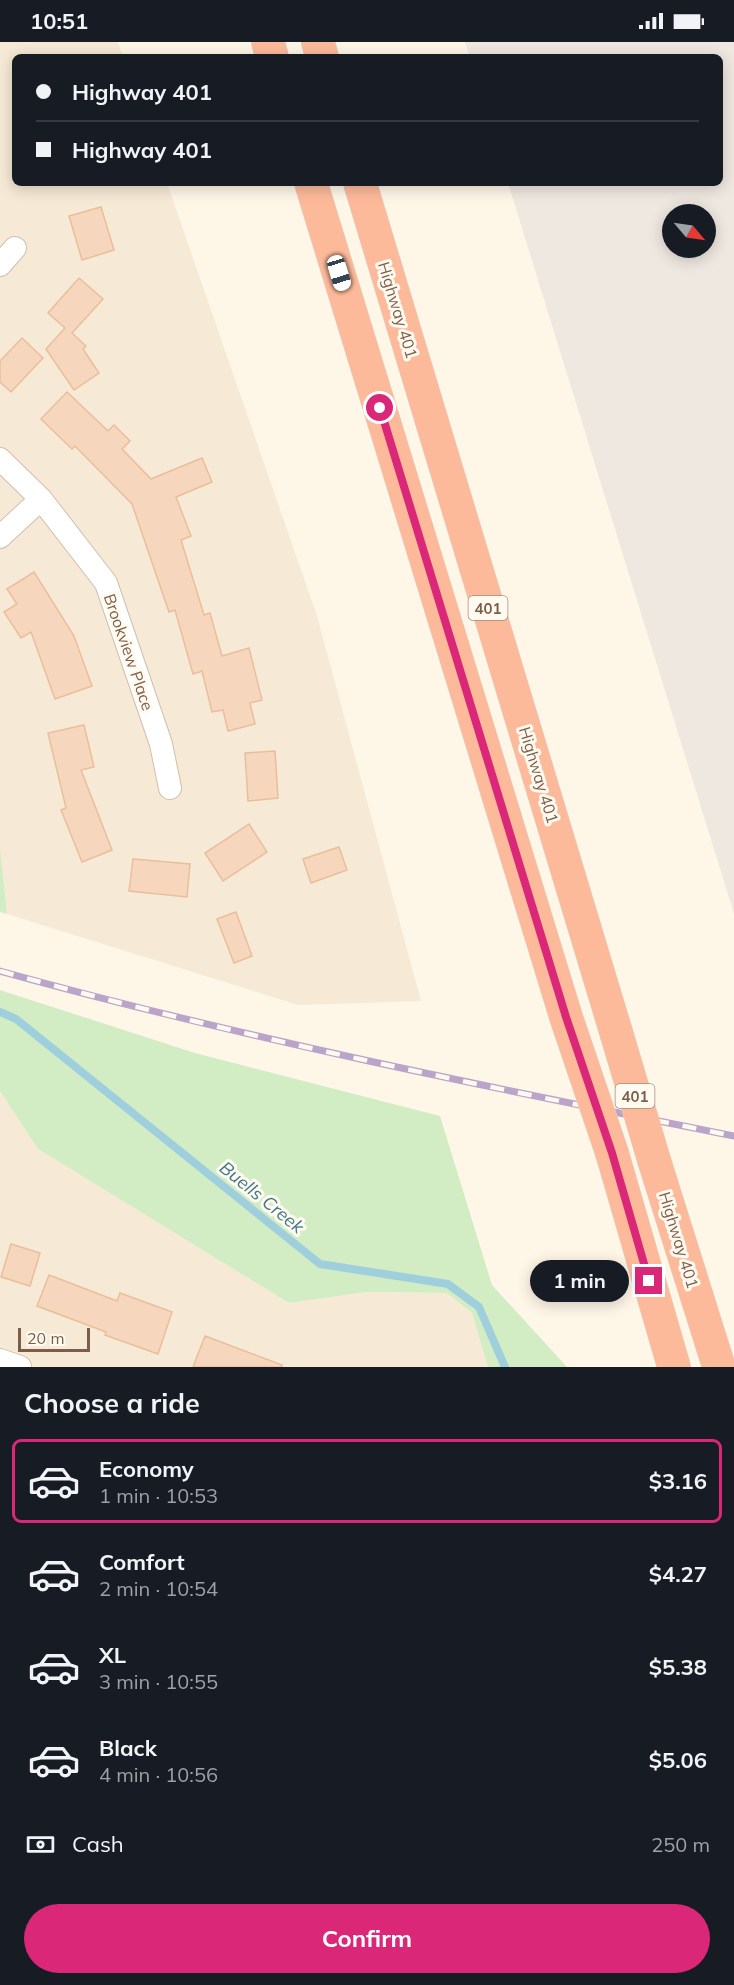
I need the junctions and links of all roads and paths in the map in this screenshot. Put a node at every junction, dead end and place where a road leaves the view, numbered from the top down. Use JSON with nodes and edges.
{"nodes":[{"id":1,"x":312,"y":186,"type":"edge"},
{"id":2,"x":361,"y":186,"type":"edge"},
{"id":3,"x":0,"y":459,"type":"edge"},
{"id":4,"x":41,"y":498,"type":"junction"},
{"id":5,"x":0,"y":537,"type":"edge"},
{"id":6,"x":170,"y":788,"type":"dead end"},
{"id":7,"x":0,"y":1360,"type":"edge"},
{"id":8,"x":20,"y":1367,"type":"edge"},
{"id":9,"x":674,"y":1367,"type":"edge"},
{"id":10,"x":718,"y":1367,"type":"edge"}],
"edges":[{"from":1,"to":9,"type":"highway","number":"401","bridge":true},
{"from":2,"to":10,"type":"highway","name":"Highway 401","number":"401","bridge":true},
{"from":3,"to":4,"type":"street","name":"Brookview Place"},
{"from":4,"to":5,"type":"street"},
{"from":4,"to":6,"type":"street","name":"Brookview Place"},
{"from":7,"to":8,"type":"street"}]}
